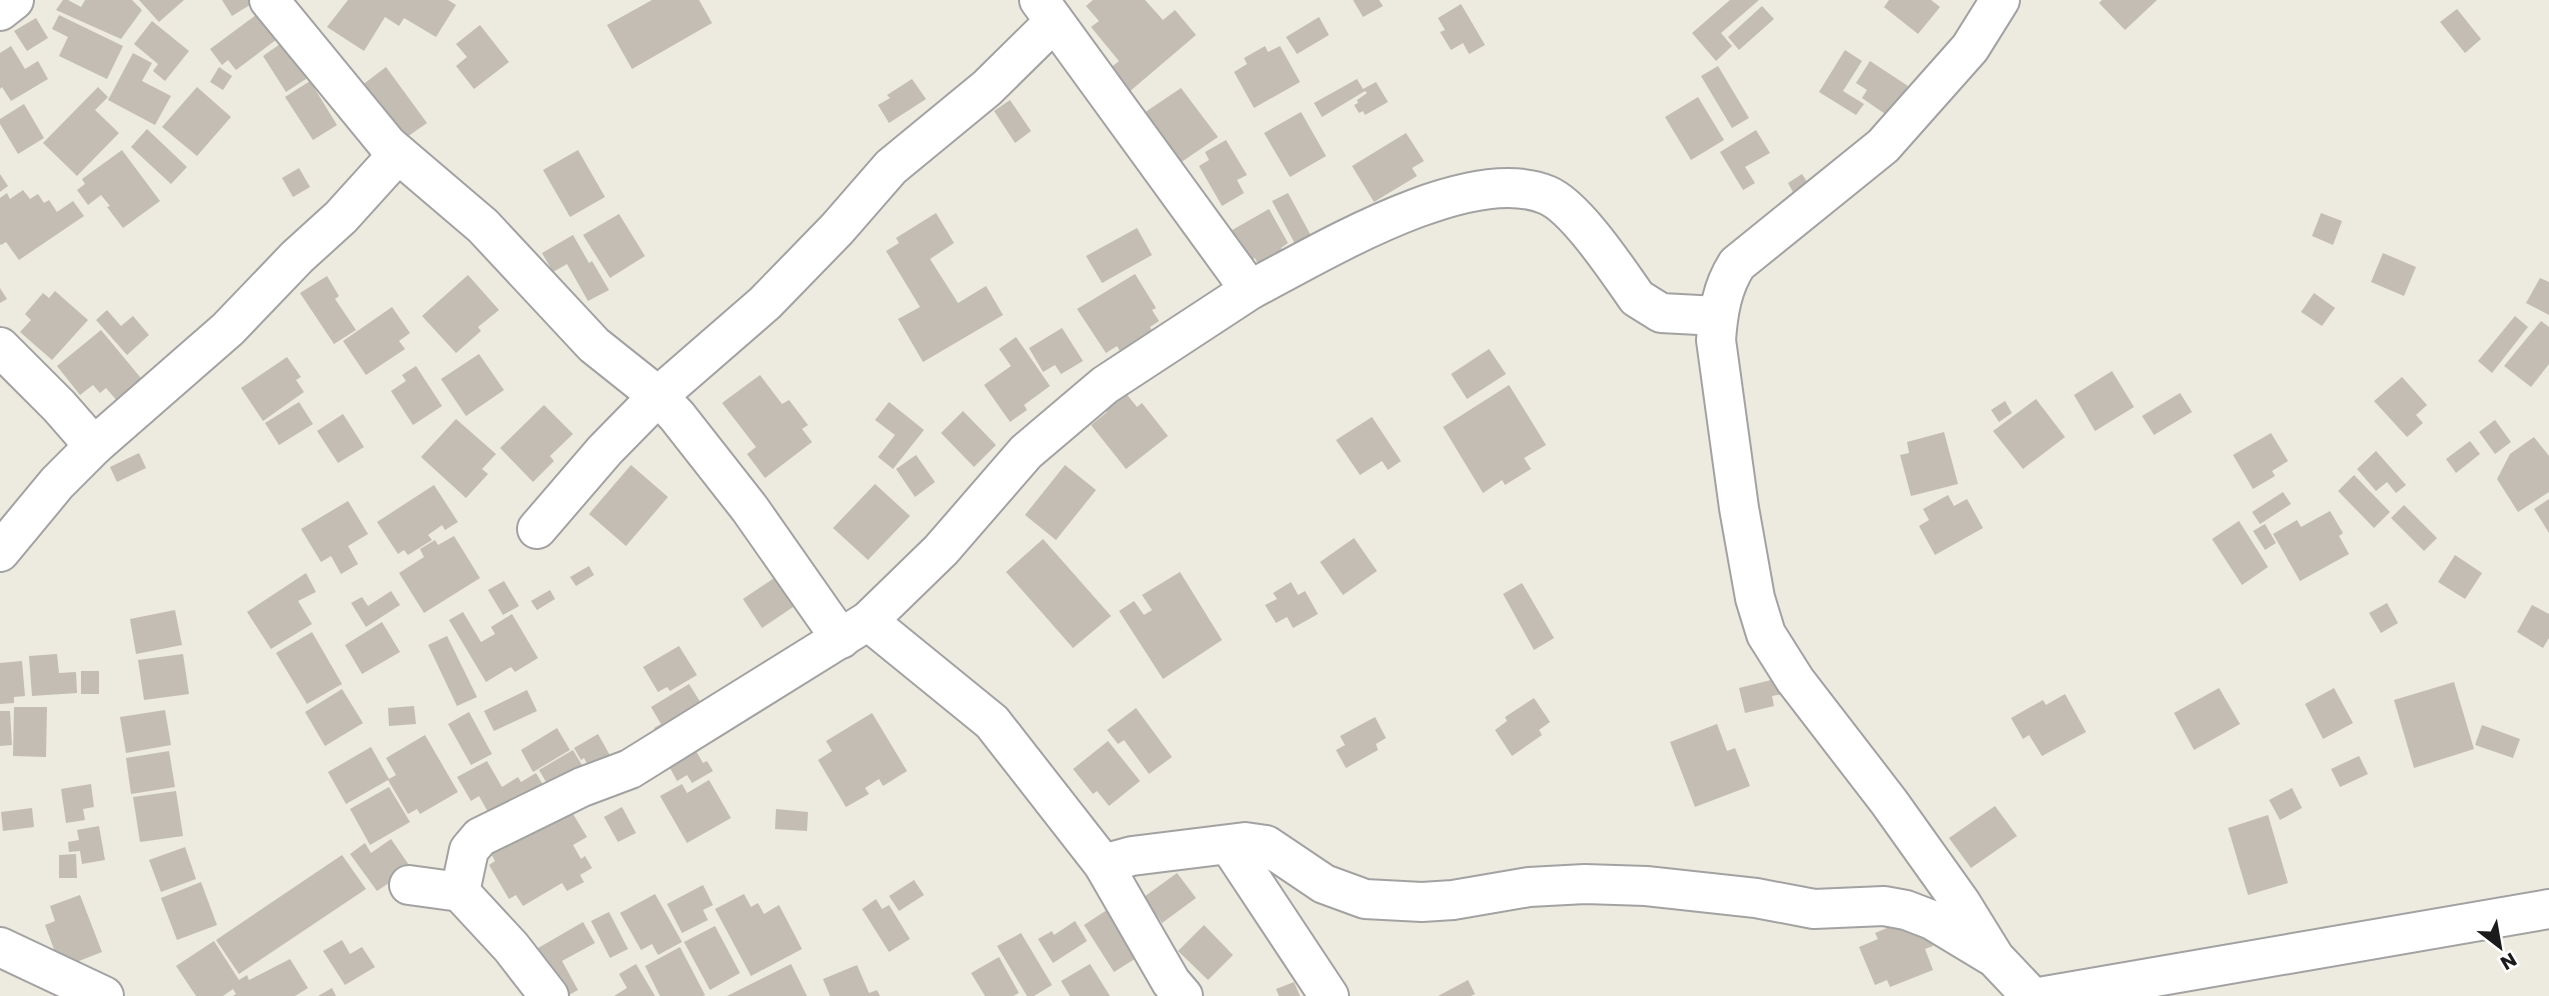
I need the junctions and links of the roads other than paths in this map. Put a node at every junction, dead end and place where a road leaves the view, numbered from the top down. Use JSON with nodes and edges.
{"nodes":[{"id":1,"x":14,"y":0,"type":"edge"},
{"id":2,"x":269,"y":0,"type":"edge"},
{"id":3,"x":2000,"y":0,"type":"edge"},
{"id":4,"x":0,"y":11,"type":"edge"},
{"id":5,"x":1046,"y":11,"type":"edge"},
{"id":6,"x":398,"y":154,"type":"junction"},
{"id":7,"x":1251,"y":290,"type":"junction"},
{"id":8,"x":1718,"y":316,"type":"junction"},
{"id":9,"x":0,"y":347,"type":"edge"},
{"id":10,"x":658,"y":396,"type":"junction"},
{"id":11,"x":94,"y":446,"type":"junction"},
{"id":12,"x":537,"y":529,"type":"dead end"},
{"id":13,"x":0,"y":552,"type":"edge"},
{"id":14,"x":854,"y":630,"type":"junction"},
{"id":15,"x":1229,"y":845,"type":"junction"},
{"id":16,"x":1103,"y":864,"type":"junction"},
{"id":17,"x":409,"y":885,"type":"dead end"},
{"id":18,"x":460,"y":892,"type":"junction"},
{"id":19,"x":2549,"y":909,"type":"edge"},
{"id":20,"x":0,"y":947,"type":"edge"},
{"id":21,"x":1995,"y":958,"type":"junction"},
{"id":22,"x":103,"y":996,"type":"edge"},
{"id":23,"x":549,"y":996,"type":"edge"},
{"id":24,"x":1183,"y":996,"type":"edge"},
{"id":25,"x":1329,"y":996,"type":"edge"},
{"id":26,"x":2031,"y":996,"type":"edge"},
{"id":27,"x":2045,"y":996,"type":"edge"}],
"edges":[{"from":1,"to":4,"type":"street"},
{"from":2,"to":6,"type":"street"},
{"from":3,"to":8,"type":"street"},
{"from":5,"to":7,"type":"street"},
{"from":5,"to":10,"type":"street"},
{"from":6,"to":10,"type":"street"},
{"from":6,"to":11,"type":"street"},
{"from":7,"to":8,"type":"street"},
{"from":7,"to":14,"type":"street"},
{"from":8,"to":21,"type":"street"},
{"from":9,"to":11,"type":"street"},
{"from":10,"to":12,"type":"street"},
{"from":10,"to":14,"type":"street"},
{"from":11,"to":13,"type":"street"},
{"from":14,"to":16,"type":"street"},
{"from":14,"to":18,"type":"street"},
{"from":15,"to":16,"type":"street"},
{"from":15,"to":21,"type":"street"},
{"from":15,"to":25,"type":"street"},
{"from":16,"to":24,"type":"street"},
{"from":17,"to":18,"type":"street"},
{"from":18,"to":23,"type":"street"},
{"from":19,"to":27,"type":"street"},
{"from":20,"to":22,"type":"street"},
{"from":21,"to":26,"type":"street"}]}
